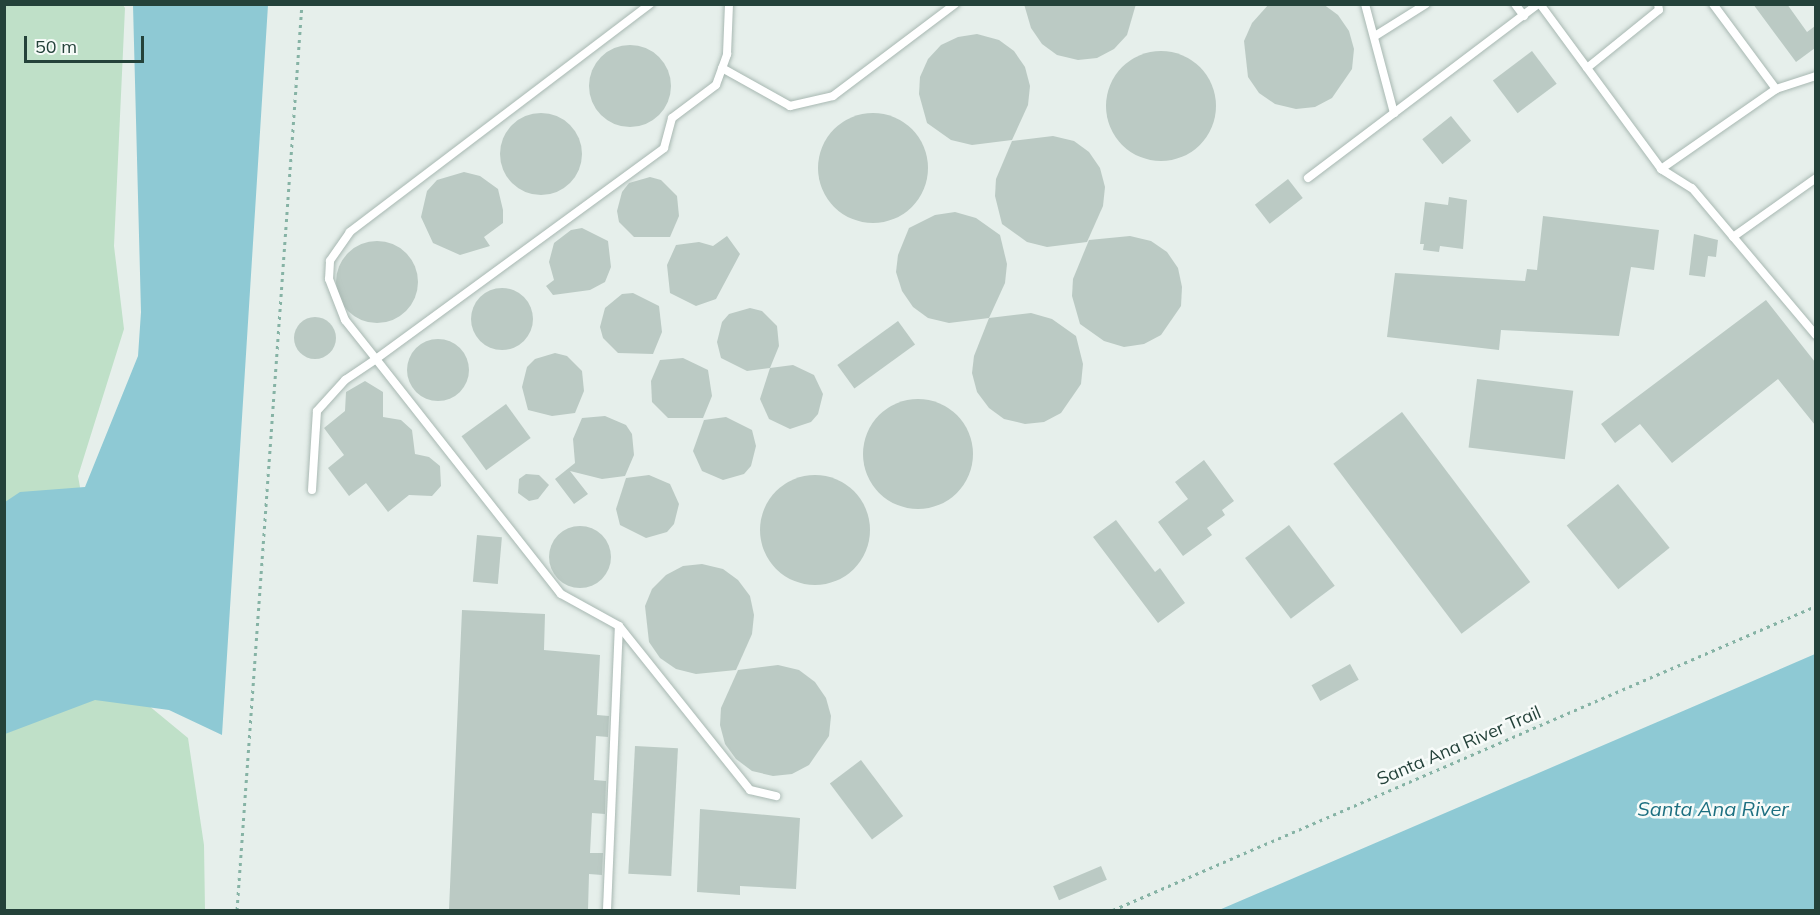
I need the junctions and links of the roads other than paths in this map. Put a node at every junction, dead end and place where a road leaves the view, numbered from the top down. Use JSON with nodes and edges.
{"nodes":[{"id":1,"x":650,"y":4,"type":"edge"},
{"id":2,"x":729,"y":4,"type":"edge"},
{"id":3,"x":955,"y":4,"type":"edge"},
{"id":4,"x":1365,"y":4,"type":"edge"},
{"id":5,"x":1426,"y":4,"type":"edge"},
{"id":6,"x":1515,"y":4,"type":"edge"},
{"id":7,"x":1539,"y":4,"type":"edge"},
{"id":8,"x":1658,"y":4,"type":"edge"},
{"id":9,"x":1713,"y":4,"type":"edge"},
{"id":10,"x":1524,"y":16,"type":"junction"},
{"id":11,"x":1375,"y":36,"type":"junction"},
{"id":12,"x":722,"y":68,"type":"junction"},
{"id":13,"x":1587,"y":68,"type":"junction"},
{"id":14,"x":1815,"y":76,"type":"edge"},
{"id":15,"x":1776,"y":89,"type":"junction"},
{"id":16,"x":1394,"y":113,"type":"junction"},
{"id":17,"x":1661,"y":169,"type":"junction"},
{"id":18,"x":1308,"y":178,"type":"dead end"},
{"id":19,"x":1815,"y":178,"type":"edge"},
{"id":20,"x":1733,"y":237,"type":"junction"},
{"id":21,"x":1815,"y":335,"type":"edge"},
{"id":22,"x":376,"y":359,"type":"junction"},
{"id":23,"x":312,"y":490,"type":"dead end"},
{"id":24,"x":619,"y":626,"type":"junction"},
{"id":25,"x":776,"y":796,"type":"dead end"},
{"id":26,"x":607,"y":910,"type":"edge"}],
"edges":[{"from":1,"to":22,"type":"lane"},
{"from":2,"to":12,"type":"lane"},
{"from":3,"to":12,"type":"lane"},
{"from":4,"to":11,"type":"lane"},
{"from":5,"to":11,"type":"lane"},
{"from":6,"to":10,"type":"lane"},
{"from":7,"to":10,"type":"lane"},
{"from":7,"to":13,"type":"lane"},
{"from":8,"to":13,"type":"lane"},
{"from":9,"to":15,"type":"lane"},
{"from":10,"to":16,"type":"lane"},
{"from":11,"to":16,"type":"lane"},
{"from":12,"to":22,"type":"lane"},
{"from":13,"to":17,"type":"lane"},
{"from":14,"to":15,"type":"lane"},
{"from":15,"to":17,"type":"lane"},
{"from":16,"to":18,"type":"lane"},
{"from":17,"to":20,"type":"lane"},
{"from":19,"to":20,"type":"lane"},
{"from":20,"to":21,"type":"lane"},
{"from":22,"to":23,"type":"lane"},
{"from":22,"to":24,"type":"lane"},
{"from":24,"to":25,"type":"lane"},
{"from":24,"to":26,"type":"lane"}]}
